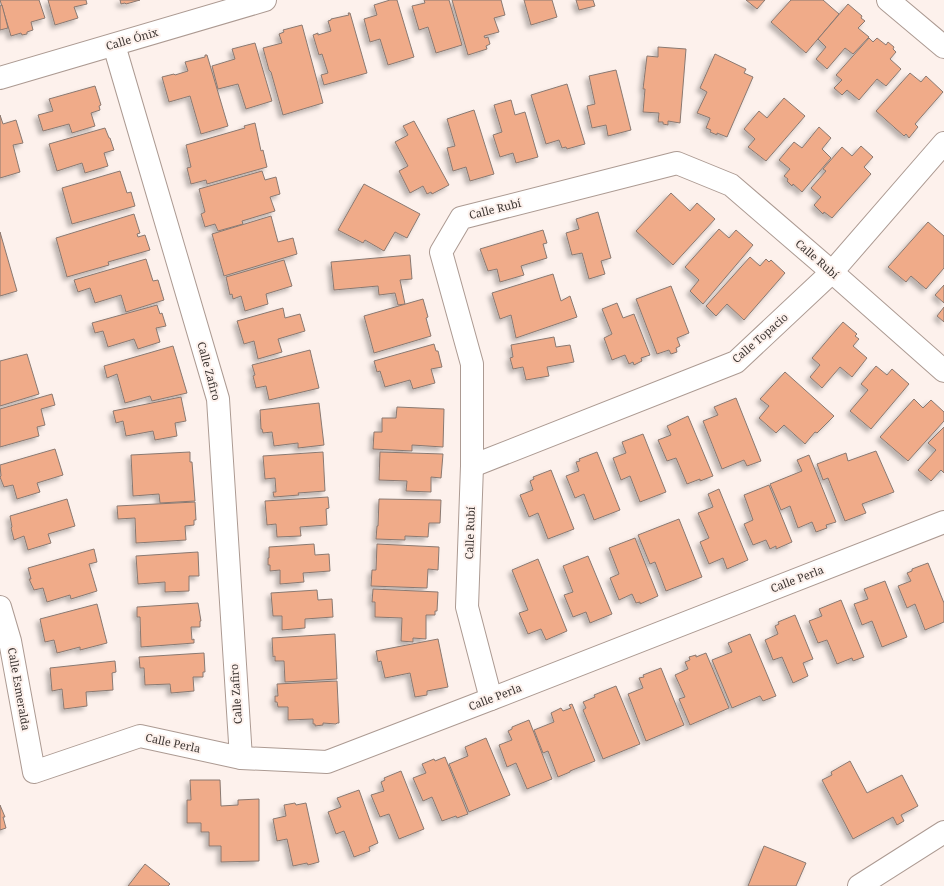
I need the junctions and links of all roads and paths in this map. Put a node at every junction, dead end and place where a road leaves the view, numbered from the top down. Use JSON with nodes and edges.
{"nodes":[{"id":1,"x":265,"y":0,"type":"edge"},
{"id":2,"x":888,"y":0,"type":"edge"},
{"id":3,"x":114,"y":45,"type":"junction"},
{"id":4,"x":944,"y":47,"type":"edge"},
{"id":5,"x":0,"y":78,"type":"edge"},
{"id":6,"x":944,"y":143,"type":"edge"},
{"id":7,"x":832,"y":272,"type":"junction"},
{"id":8,"x":944,"y":371,"type":"edge"},
{"id":9,"x":472,"y":466,"type":"junction"},
{"id":10,"x":944,"y":522,"type":"edge"},
{"id":11,"x":0,"y":607,"type":"edge"},
{"id":12,"x":491,"y":699,"type":"junction"},
{"id":13,"x":240,"y":758,"type":"junction"},
{"id":14,"x":34,"y":772,"type":"joint"},
{"id":15,"x":944,"y":832,"type":"edge"},
{"id":16,"x":859,"y":886,"type":"edge"}],
"edges":[{"from":1,"to":3,"type":"street","name":"Calle Ónix"},
{"from":2,"to":4,"type":"street"},
{"from":3,"to":5,"type":"street","name":"Calle Ónix"},
{"from":3,"to":13,"type":"street","name":"Calle Zafiro"},
{"from":6,"to":7,"type":"street","name":"Calle Topacio"},
{"from":7,"to":8,"type":"street","name":"Calle Rubí"},
{"from":7,"to":9,"type":"street","name":"Calle Topacio"},
{"from":7,"to":9,"type":"street","name":"Calle Rubí"},
{"from":9,"to":12,"type":"street","name":"Calle Rubí"},
{"from":10,"to":12,"type":"street","name":"Calle Perla"},
{"from":11,"to":14,"type":"street","name":"Calle Esmeralda"},
{"from":12,"to":13,"type":"street","name":"Calle Perla"},
{"from":13,"to":14,"type":"street","name":"Calle Perla"},
{"from":15,"to":16,"type":"street"}]}
